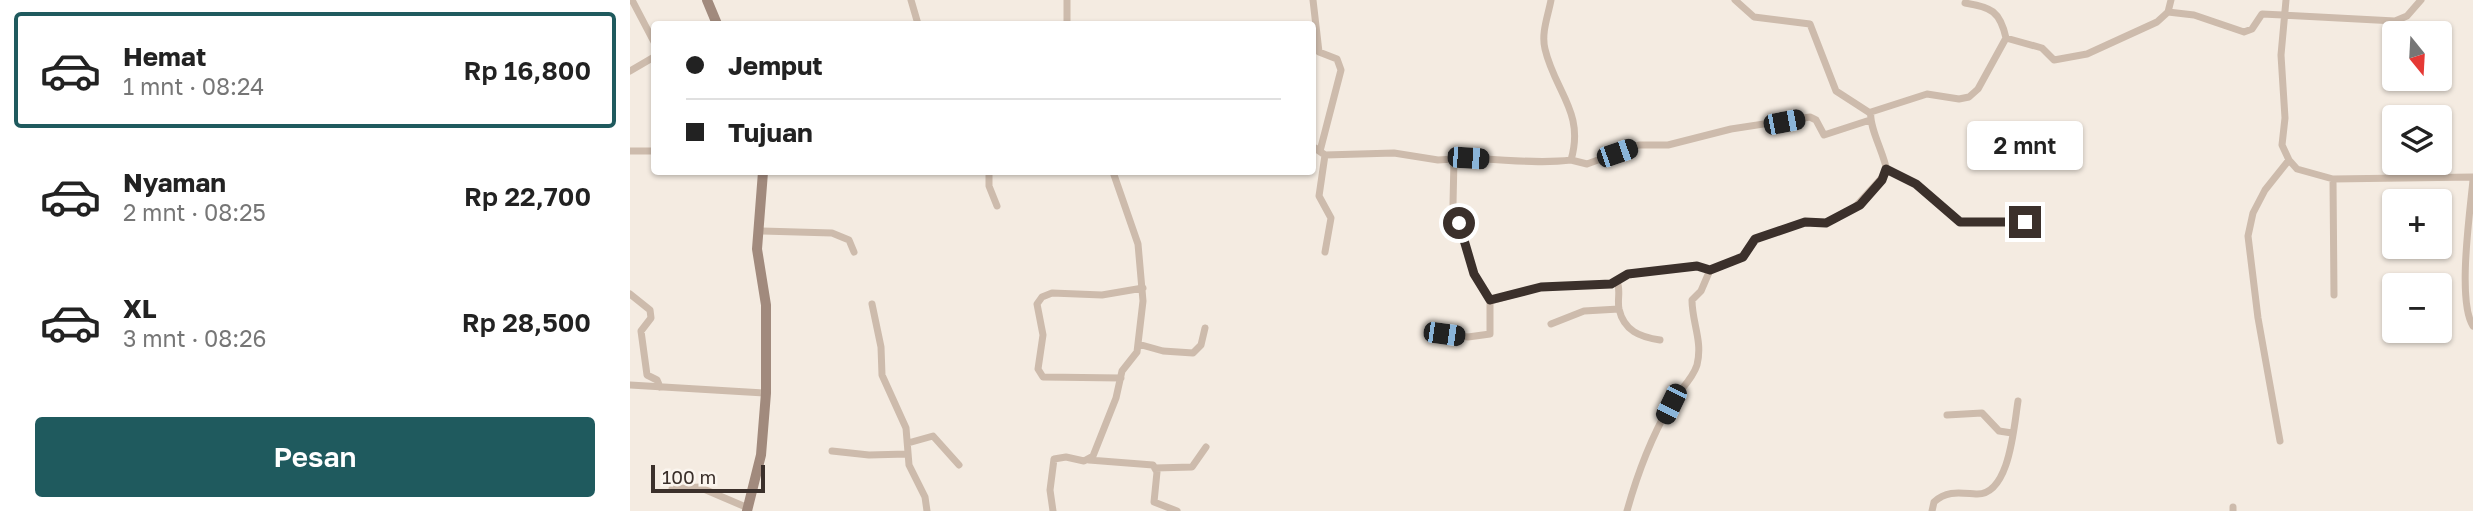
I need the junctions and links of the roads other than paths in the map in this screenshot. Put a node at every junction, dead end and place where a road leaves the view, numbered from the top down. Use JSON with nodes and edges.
{"nodes":[{"id":1,"x":632,"y":0,"type":"edge"},
{"id":2,"x":707,"y":0,"type":"edge"},
{"id":3,"x":911,"y":0,"type":"edge"},
{"id":4,"x":1067,"y":0,"type":"edge"},
{"id":5,"x":1313,"y":0,"type":"edge"},
{"id":6,"x":1551,"y":0,"type":"edge"},
{"id":7,"x":1735,"y":0,"type":"edge"},
{"id":8,"x":2172,"y":0,"type":"edge"},
{"id":9,"x":2286,"y":0,"type":"edge"},
{"id":10,"x":2421,"y":0,"type":"edge"},
{"id":11,"x":1965,"y":3,"type":"dead end"},
{"id":12,"x":2168,"y":12,"type":"junction"},
{"id":13,"x":2286,"y":15,"type":"junction"},
{"id":14,"x":717,"y":21,"type":"edge"},
{"id":15,"x":917,"y":21,"type":"edge"},
{"id":16,"x":1067,"y":21,"type":"edge"},
{"id":17,"x":1316,"y":21,"type":"edge"},
{"id":18,"x":1316,"y":22,"type":"edge"},
{"id":19,"x":651,"y":36,"type":"edge"},
{"id":20,"x":2006,"y":38,"type":"junction"},
{"id":21,"x":651,"y":59,"type":"edge"},
{"id":22,"x":630,"y":71,"type":"edge"},
{"id":23,"x":1870,"y":117,"type":"junction"},
{"id":24,"x":630,"y":140,"type":"edge"},
{"id":25,"x":1316,"y":149,"type":"edge"},
{"id":26,"x":630,"y":150,"type":"edge"},
{"id":27,"x":651,"y":152,"type":"edge"},
{"id":28,"x":1322,"y":153,"type":"junction"},
{"id":29,"x":1454,"y":159,"type":"junction"},
{"id":30,"x":1571,"y":160,"type":"junction"},
{"id":31,"x":2289,"y":160,"type":"junction"},
{"id":32,"x":1886,"y":169,"type":"junction"},
{"id":33,"x":763,"y":175,"type":"edge"},
{"id":34,"x":989,"y":175,"type":"edge"},
{"id":35,"x":1114,"y":175,"type":"edge"},
{"id":36,"x":2473,"y":178,"type":"edge"},
{"id":37,"x":2333,"y":179,"type":"junction"},
{"id":38,"x":997,"y":206,"type":"dead end"},
{"id":39,"x":2025,"y":222,"type":"dead end"},
{"id":40,"x":758,"y":231,"type":"junction"},
{"id":41,"x":854,"y":252,"type":"dead end"},
{"id":42,"x":1325,"y":252,"type":"dead end"},
{"id":43,"x":1710,"y":270,"type":"junction"},
{"id":44,"x":1617,"y":281,"type":"junction"},
{"id":45,"x":1143,"y":288,"type":"junction"},
{"id":46,"x":630,"y":294,"type":"edge"},
{"id":47,"x":2334,"y":295,"type":"dead end"},
{"id":48,"x":1490,"y":300,"type":"junction"},
{"id":49,"x":872,"y":303,"type":"dead end"},
{"id":50,"x":1619,"y":309,"type":"junction"},
{"id":51,"x":1551,"y":324,"type":"dead end"},
{"id":52,"x":2473,"y":326,"type":"edge"},
{"id":53,"x":1205,"y":328,"type":"dead end"},
{"id":54,"x":1444,"y":334,"type":"dead end"},
{"id":55,"x":1660,"y":340,"type":"dead end"},
{"id":56,"x":1138,"y":344,"type":"junction"},
{"id":57,"x":1121,"y":378,"type":"junction"},
{"id":58,"x":630,"y":385,"type":"edge"},
{"id":59,"x":660,"y":387,"type":"junction"},
{"id":60,"x":766,"y":393,"type":"junction"},
{"id":61,"x":2018,"y":401,"type":"dead end"},
{"id":62,"x":1947,"y":415,"type":"dead end"},
{"id":63,"x":2012,"y":433,"type":"junction"},
{"id":64,"x":2280,"y":441,"type":"dead end"},
{"id":65,"x":908,"y":443,"type":"junction"},
{"id":66,"x":1206,"y":447,"type":"dead end"},
{"id":67,"x":832,"y":451,"type":"dead end"},
{"id":68,"x":907,"y":454,"type":"junction"},
{"id":69,"x":1089,"y":460,"type":"junction"},
{"id":70,"x":959,"y":465,"type":"dead end"},
{"id":71,"x":1155,"y":468,"type":"junction"},
{"id":72,"x":672,"y":489,"type":"dead end"},
{"id":73,"x":748,"y":510,"type":"edge"},
{"id":74,"x":927,"y":511,"type":"edge"},
{"id":75,"x":1053,"y":511,"type":"edge"},
{"id":76,"x":1177,"y":511,"type":"edge"},
{"id":77,"x":1627,"y":511,"type":"edge"},
{"id":78,"x":1932,"y":511,"type":"edge"}],
"edges":[{"from":1,"to":19,"type":"street"},
{"from":2,"to":14,"type":"street"},
{"from":3,"to":15,"type":"street"},
{"from":4,"to":16,"type":"street"},
{"from":5,"to":17,"type":"street"},
{"from":6,"to":30,"type":"street"},
{"from":7,"to":23,"type":"street"},
{"from":8,"to":12,"type":"street"},
{"from":9,"to":13,"type":"street"},
{"from":10,"to":13,"type":"street"},
{"from":11,"to":20,"type":"street"},
{"from":12,"to":13,"type":"street"},
{"from":12,"to":20,"type":"street"},
{"from":13,"to":31,"type":"street"},
{"from":18,"to":28,"type":"street"},
{"from":20,"to":23,"type":"street"},
{"from":21,"to":22,"type":"street"},
{"from":23,"to":30,"type":"street"},
{"from":23,"to":32,"type":"street"},
{"from":24,"to":26,"type":"street"},
{"from":25,"to":28,"type":"street"},
{"from":26,"to":27,"type":"street"},
{"from":28,"to":29,"type":"street"},
{"from":28,"to":42,"type":"street"},
{"from":29,"to":30,"type":"street"},
{"from":29,"to":48,"type":"street"},
{"from":31,"to":37,"type":"street"},
{"from":31,"to":64,"type":"street"},
{"from":32,"to":39,"type":"street"},
{"from":32,"to":43,"type":"street"},
{"from":33,"to":40,"type":"street"},
{"from":34,"to":38,"type":"street"},
{"from":35,"to":45,"type":"street"},
{"from":36,"to":37,"type":"street"},
{"from":36,"to":52,"type":"street"},
{"from":37,"to":47,"type":"street"},
{"from":40,"to":41,"type":"street"},
{"from":40,"to":60,"type":"street"},
{"from":43,"to":44,"type":"street"},
{"from":43,"to":77,"type":"street"},
{"from":44,"to":48,"type":"street"},
{"from":44,"to":50,"type":"street"},
{"from":45,"to":56,"type":"street"},
{"from":45,"to":57,"type":"street"},
{"from":46,"to":59,"type":"street"},
{"from":48,"to":54,"type":"street"},
{"from":49,"to":65,"type":"street"},
{"from":50,"to":51,"type":"street"},
{"from":50,"to":55,"type":"street"},
{"from":53,"to":56,"type":"street"},
{"from":56,"to":57,"type":"street"},
{"from":57,"to":69,"type":"street"},
{"from":58,"to":59,"type":"street"},
{"from":59,"to":60,"type":"street"},
{"from":60,"to":73,"type":"street"},
{"from":61,"to":63,"type":"street"},
{"from":62,"to":63,"type":"street"},
{"from":63,"to":78,"type":"street"},
{"from":65,"to":68,"type":"street"},
{"from":65,"to":70,"type":"street"},
{"from":66,"to":71,"type":"street"},
{"from":67,"to":68,"type":"street"},
{"from":68,"to":74,"type":"street"},
{"from":69,"to":71,"type":"street"},
{"from":69,"to":75,"type":"street"},
{"from":71,"to":76,"type":"street"},
{"from":72,"to":73,"type":"street"}]}
